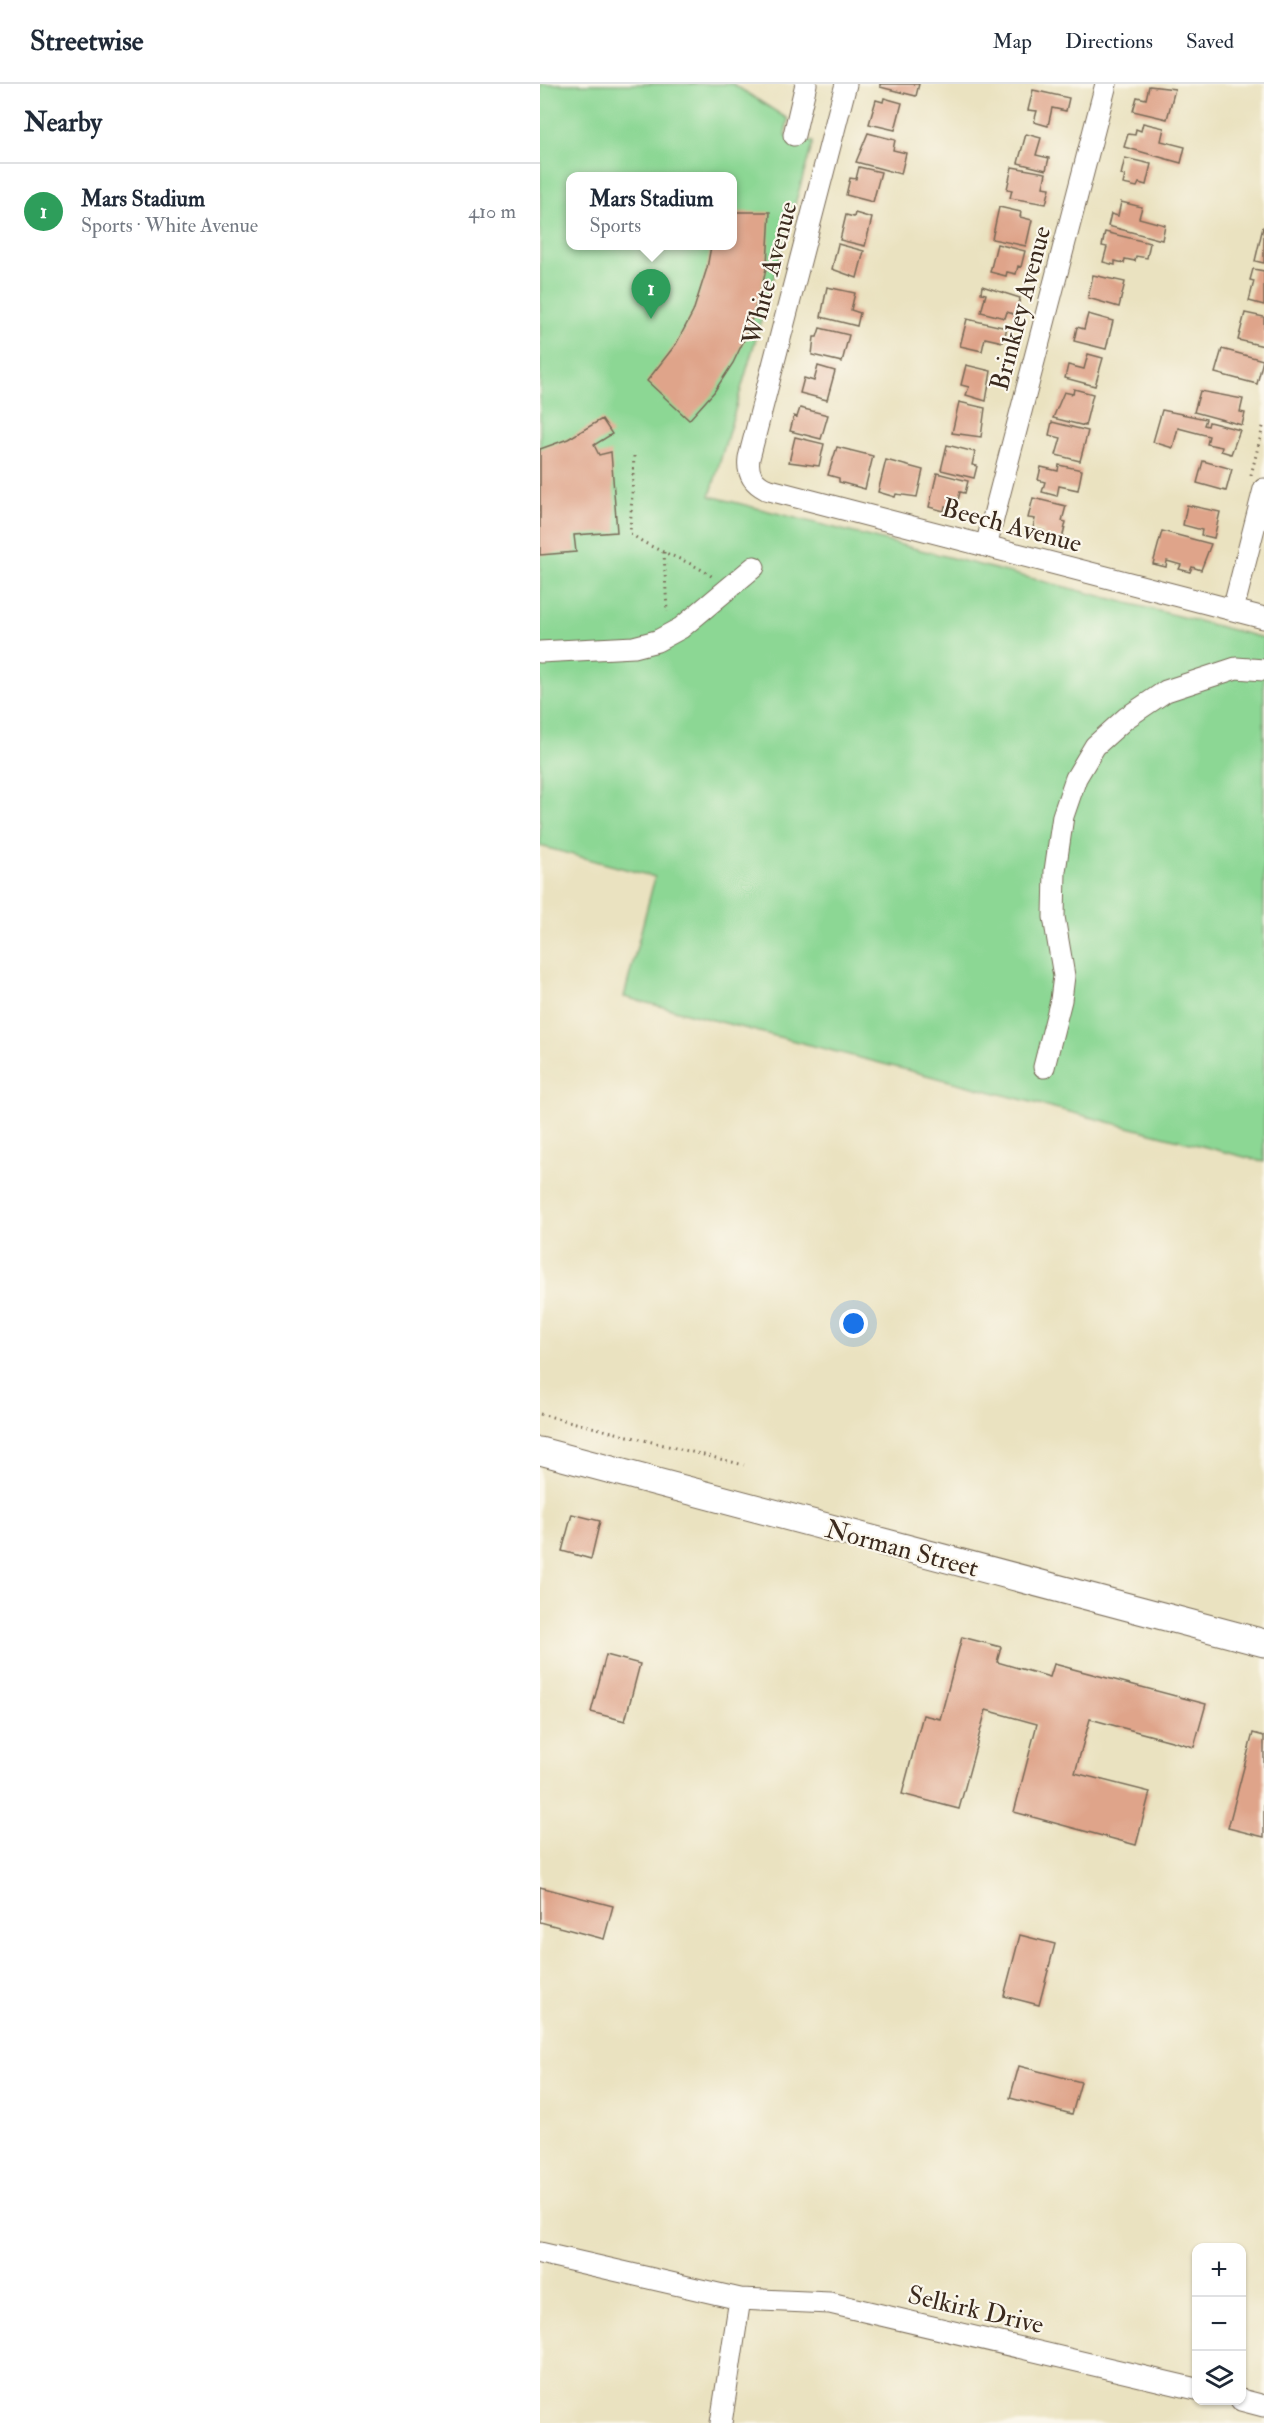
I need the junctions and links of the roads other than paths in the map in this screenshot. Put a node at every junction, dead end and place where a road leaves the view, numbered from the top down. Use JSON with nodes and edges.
{"nodes":[{"id":1,"x":806,"y":84,"type":"edge"},
{"id":2,"x":846,"y":84,"type":"edge"},
{"id":3,"x":1106,"y":84,"type":"edge"},
{"id":4,"x":794,"y":135,"type":"dead end"},
{"id":5,"x":751,"y":477,"type":"joint"},
{"id":6,"x":1264,"y":489,"type":"edge"},
{"id":7,"x":986,"y":546,"type":"junction"},
{"id":8,"x":754,"y":567,"type":"dead end"},
{"id":9,"x":1233,"y":610,"type":"junction"},
{"id":10,"x":1264,"y":618,"type":"edge"},
{"id":11,"x":540,"y":652,"type":"edge"},
{"id":12,"x":1264,"y":670,"type":"edge"},
{"id":13,"x":1044,"y":1067,"type":"dead end"},
{"id":14,"x":540,"y":1451,"type":"edge"},
{"id":15,"x":1264,"y":1643,"type":"edge"},
{"id":16,"x":540,"y":2253,"type":"edge"},
{"id":17,"x":740,"y":2299,"type":"junction"},
{"id":18,"x":1192,"y":2388,"type":"edge"},
{"id":19,"x":1246,"y":2402,"type":"edge"},
{"id":20,"x":1264,"y":2406,"type":"edge"},
{"id":21,"x":721,"y":2423,"type":"edge"}],
"edges":[{"from":1,"to":4,"type":"street"},
{"from":2,"to":5,"type":"street","name":"White Avenue"},
{"from":3,"to":7,"type":"street","name":"Brinkley Avenue"},
{"from":5,"to":7,"type":"street","name":"Beech Avenue"},
{"from":6,"to":9,"type":"street"},
{"from":7,"to":9,"type":"street","name":"Beech Avenue"},
{"from":8,"to":11,"type":"street"},
{"from":9,"to":10,"type":"street","name":"Beech Avenue"},
{"from":12,"to":13,"type":"street"},
{"from":14,"to":15,"type":"main road","name":"Norman Street"},
{"from":16,"to":17,"type":"street","name":"Selkirk Drive"},
{"from":17,"to":18,"type":"street","name":"Selkirk Drive"},
{"from":17,"to":21,"type":"street"},
{"from":19,"to":20,"type":"street"}]}
